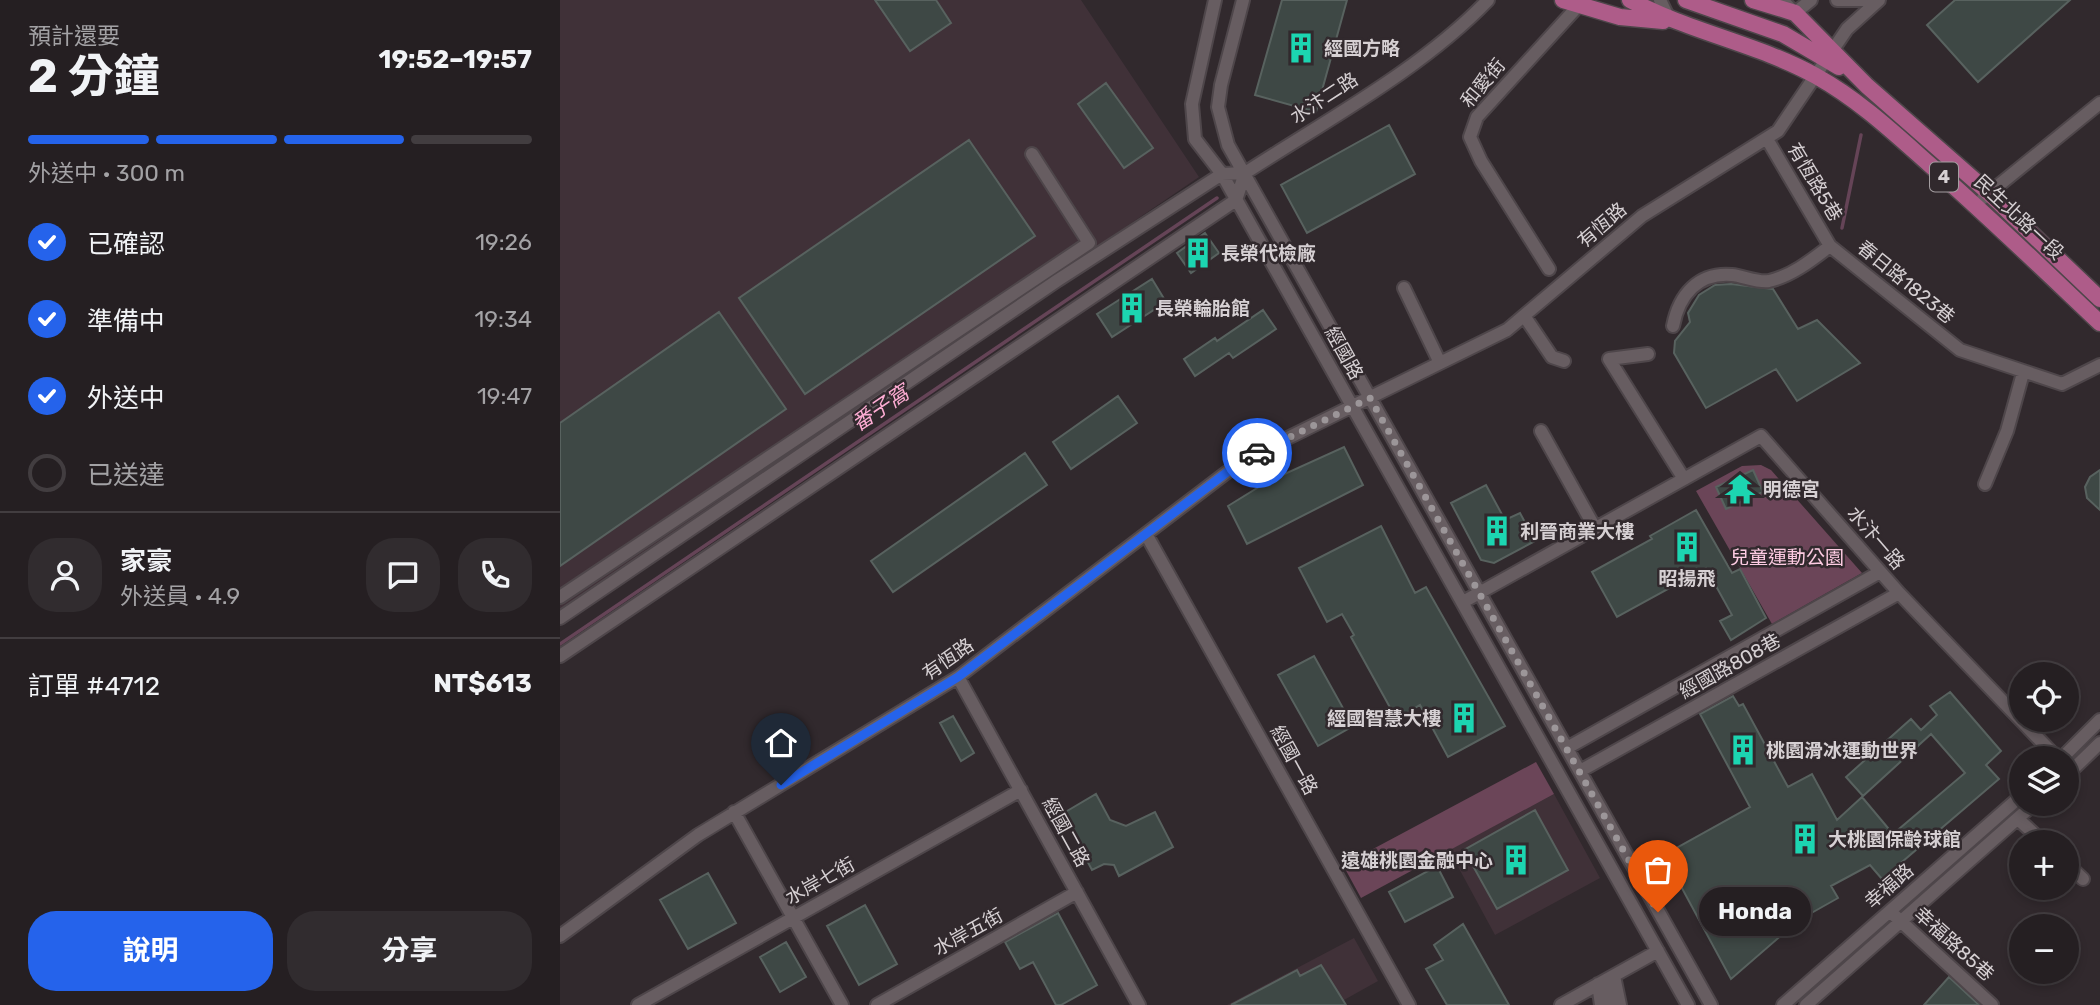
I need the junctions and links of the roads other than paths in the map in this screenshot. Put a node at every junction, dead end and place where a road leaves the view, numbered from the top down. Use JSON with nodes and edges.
{"nodes":[{"id":1,"x":1215,"y":0,"type":"edge"},
{"id":2,"x":1243,"y":0,"type":"edge"},
{"id":3,"x":1488,"y":0,"type":"edge"},
{"id":4,"x":1630,"y":0,"type":"edge"},
{"id":5,"x":1660,"y":0,"type":"edge"},
{"id":6,"x":1686,"y":0,"type":"edge"},
{"id":7,"x":1753,"y":0,"type":"edge"},
{"id":8,"x":1782,"y":0,"type":"edge"},
{"id":9,"x":1811,"y":0,"type":"edge"},
{"id":10,"x":1836,"y":0,"type":"edge"},
{"id":11,"x":1872,"y":0,"type":"edge"},
{"id":12,"x":1879,"y":0,"type":"edge"},
{"id":13,"x":1571,"y":3,"type":"edge"},
{"id":14,"x":1795,"y":13,"type":"junction"},
{"id":15,"x":1670,"y":21,"type":"junction"},
{"id":16,"x":1783,"y":34,"type":"junction"},
{"id":17,"x":1829,"y":55,"type":"junction"},
{"id":18,"x":1769,"y":56,"type":"junction"},
{"id":19,"x":1815,"y":75,"type":"junction"},
{"id":20,"x":2100,"y":103,"type":"edge"},
{"id":21,"x":1767,"y":139,"type":"junction"},
{"id":22,"x":1032,"y":154,"type":"dead end"},
{"id":23,"x":1245,"y":173,"type":"junction"},
{"id":24,"x":1222,"y":174,"type":"junction"},
{"id":25,"x":1989,"y":193,"type":"junction"},
{"id":26,"x":1236,"y":200,"type":"junction"},
{"id":27,"x":1975,"y":205,"type":"junction"},
{"id":28,"x":1830,"y":246,"type":"junction"},
{"id":29,"x":1549,"y":269,"type":"dead end"},
{"id":30,"x":1404,"y":288,"type":"dead end"},
{"id":31,"x":2100,"y":299,"type":"edge"},
{"id":32,"x":1525,"y":317,"type":"junction"},
{"id":33,"x":2100,"y":323,"type":"edge"},
{"id":34,"x":1673,"y":326,"type":"dead end"},
{"id":35,"x":1648,"y":354,"type":"dead end"},
{"id":36,"x":1564,"y":361,"type":"dead end"},
{"id":37,"x":1440,"y":363,"type":"junction"},
{"id":38,"x":2100,"y":365,"type":"edge"},
{"id":39,"x":2023,"y":373,"type":"junction"},
{"id":40,"x":1370,"y":398,"type":"junction"},
{"id":41,"x":1352,"y":406,"type":"junction"},
{"id":42,"x":1541,"y":430,"type":"dead end"},
{"id":43,"x":1684,"y":479,"type":"junction"},
{"id":44,"x":1985,"y":484,"type":"dead end"},
{"id":45,"x":1595,"y":528,"type":"junction"},
{"id":46,"x":1146,"y":534,"type":"junction"},
{"id":47,"x":1880,"y":572,"type":"junction"},
{"id":48,"x":1480,"y":592,"type":"junction"},
{"id":49,"x":1899,"y":593,"type":"junction"},
{"id":50,"x":560,"y":597,"type":"edge"},
{"id":51,"x":1463,"y":602,"type":"junction"},
{"id":52,"x":560,"y":618,"type":"edge"},
{"id":53,"x":560,"y":656,"type":"edge"},
{"id":54,"x":958,"y":677,"type":"junction"},
{"id":55,"x":2100,"y":720,"type":"edge"},
{"id":56,"x":2100,"y":743,"type":"edge"},
{"id":57,"x":2047,"y":746,"type":"edge"},
{"id":58,"x":2072,"y":746,"type":"edge"},
{"id":59,"x":1567,"y":748,"type":"junction"},
{"id":60,"x":2079,"y":762,"type":"edge"},
{"id":61,"x":1580,"y":772,"type":"junction"},
{"id":62,"x":1021,"y":790,"type":"junction"},
{"id":63,"x":2009,"y":807,"type":"edge"},
{"id":64,"x":734,"y":813,"type":"junction"},
{"id":65,"x":2020,"y":816,"type":"edge"},
{"id":66,"x":2018,"y":818,"type":"junction"},
{"id":67,"x":2030,"y":830,"type":"edge"},
{"id":68,"x":2079,"y":874,"type":"edge"},
{"id":69,"x":2083,"y":878,"type":"dead end"},
{"id":70,"x":1077,"y":892,"type":"junction"},
{"id":71,"x":1890,"y":911,"type":"junction"},
{"id":72,"x":793,"y":918,"type":"junction"},
{"id":73,"x":1901,"y":922,"type":"junction"},
{"id":74,"x":560,"y":936,"type":"edge"},
{"id":75,"x":1658,"y":951,"type":"junction"},
{"id":76,"x":1586,"y":993,"type":"edge"},
{"id":77,"x":1136,"y":1004,"type":"edge"},
{"id":78,"x":638,"y":1005,"type":"edge"},
{"id":79,"x":842,"y":1005,"type":"edge"},
{"id":80,"x":877,"y":1005,"type":"edge"},
{"id":81,"x":1409,"y":1005,"type":"edge"},
{"id":82,"x":1592,"y":1005,"type":"edge"},
{"id":83,"x":1601,"y":1005,"type":"edge"},
{"id":84,"x":1611,"y":1005,"type":"edge"},
{"id":85,"x":1620,"y":1005,"type":"edge"},
{"id":86,"x":1688,"y":1005,"type":"edge"},
{"id":87,"x":1711,"y":1005,"type":"edge"},
{"id":88,"x":1783,"y":1005,"type":"edge"},
{"id":89,"x":1806,"y":1005,"type":"edge"},
{"id":90,"x":1992,"y":1005,"type":"edge"}],
"edges":[{"from":1,"to":24,"type":"street","name":"經國路"},
{"from":2,"to":23,"type":"street","name":"經國路"},
{"from":3,"to":23,"type":"street","name":"水汴二路"},
{"from":4,"to":15,"type":"main road","number":"4"},
{"from":5,"to":15,"type":"street"},
{"from":6,"to":16,"type":"main road","number":"4"},
{"from":7,"to":14,"type":"main road","number":"4"},
{"from":8,"to":14,"type":"street"},
{"from":9,"to":14,"type":"street"},
{"from":10,"to":11,"type":"street"},
{"from":12,"to":17,"type":"street","name":"有恆路"},
{"from":13,"to":15,"type":"main road","number":"4"},
{"from":13,"to":29,"type":"street","name":"和愛街"},
{"from":14,"to":16,"type":"main road"},
{"from":14,"to":17,"type":"main road","number":"4"},
{"from":15,"to":18,"type":"main road","name":"民生北路一段","number":"4"},
{"from":16,"to":17,"type":"main road","number":"4"},
{"from":16,"to":18,"type":"main road"},
{"from":17,"to":19,"type":"street","name":"有恆路"},
{"from":17,"to":25,"type":"main road","name":"民生北路一段","number":"4"},
{"from":18,"to":19,"type":"main road","name":"民生北路一段","number":"4"},
{"from":19,"to":21,"type":"street","name":"有恆路"},
{"from":19,"to":27,"type":"main road","name":"民生北路一段","number":"4"},
{"from":20,"to":25,"type":"street"},
{"from":21,"to":28,"type":"street","name":"有恆路5巷"},
{"from":21,"to":32,"type":"street","name":"有恆路"},
{"from":22,"to":50,"type":"street"},
{"from":23,"to":24,"type":"street"},
{"from":23,"to":26,"type":"street"},
{"from":23,"to":40,"type":"street","name":"經國路"},
{"from":24,"to":26,"type":"street","name":"經國路"},
{"from":24,"to":52,"type":"street"},
{"from":25,"to":27,"type":"street"},
{"from":25,"to":31,"type":"main road","name":"民生北路一段","number":"4"},
{"from":26,"to":41,"type":"street","name":"經國路"},
{"from":26,"to":53,"type":"street"},
{"from":27,"to":33,"type":"main road","name":"民生北路一段","number":"4"},
{"from":28,"to":34,"type":"street","name":"春日路1823巷"},
{"from":28,"to":39,"type":"street","name":"春日路1823巷"},
{"from":30,"to":37,"type":"street"},
{"from":32,"to":36,"type":"street"},
{"from":32,"to":37,"type":"street","name":"有恆路"},
{"from":35,"to":43,"type":"street"},
{"from":37,"to":40,"type":"street","name":"有恆路"},
{"from":38,"to":39,"type":"street","name":"春日路1823巷"},
{"from":39,"to":44,"type":"street"},
{"from":40,"to":41,"type":"street","name":"有恆路"},
{"from":40,"to":48,"type":"street","name":"經國路"},
{"from":41,"to":46,"type":"street","name":"有恆路"},
{"from":41,"to":51,"type":"street","name":"經國路"},
{"from":42,"to":45,"type":"street"},
{"from":43,"to":45,"type":"street","name":"水汴一路"},
{"from":43,"to":47,"type":"street","name":"水汴一路"},
{"from":45,"to":48,"type":"street","name":"水汴一路"},
{"from":46,"to":54,"type":"street","name":"有恆路"},
{"from":46,"to":81,"type":"street","name":"經國一路"},
{"from":47,"to":49,"type":"street","name":"水汴一路"},
{"from":47,"to":59,"type":"street","name":"經國路808巷"},
{"from":48,"to":51,"type":"street","name":"水汴一路"},
{"from":48,"to":59,"type":"street","name":"經國路"},
{"from":49,"to":57,"type":"street","name":"水汴一路"},
{"from":49,"to":61,"type":"street","name":"經國路808巷"},
{"from":51,"to":75,"type":"street","name":"經國路"},
{"from":54,"to":62,"type":"street","name":"經國二路"},
{"from":54,"to":64,"type":"street","name":"有恆路"},
{"from":55,"to":58,"type":"street"},
{"from":56,"to":60,"type":"street"},
{"from":59,"to":61,"type":"street","name":"經國路"},
{"from":61,"to":87,"type":"street","name":"經國路"},
{"from":62,"to":70,"type":"street","name":"經國二路"},
{"from":62,"to":72,"type":"street","name":"水岸七街"},
{"from":63,"to":71,"type":"street","name":"幸福路"},
{"from":64,"to":72,"type":"street"},
{"from":64,"to":74,"type":"street","name":"有恆路"},
{"from":65,"to":66,"type":"street","name":"幸福路"},
{"from":66,"to":67,"type":"street"},
{"from":66,"to":73,"type":"street","name":"幸福路"},
{"from":68,"to":69,"type":"street"},
{"from":70,"to":77,"type":"street","name":"經國二路"},
{"from":70,"to":80,"type":"street","name":"水岸五街"},
{"from":71,"to":73,"type":"street","name":"幸福路85巷"},
{"from":71,"to":88,"type":"street","name":"幸福路"},
{"from":72,"to":78,"type":"street","name":"水岸七街"},
{"from":72,"to":79,"type":"street"},
{"from":73,"to":89,"type":"street","name":"幸福路"},
{"from":73,"to":90,"type":"street","name":"幸福路85巷"},
{"from":75,"to":76,"type":"street"},
{"from":75,"to":86,"type":"street","name":"經國路"},
{"from":76,"to":82,"type":"street"},
{"from":76,"to":83,"type":"street"},
{"from":76,"to":84,"type":"street"},
{"from":76,"to":85,"type":"street"}]}
